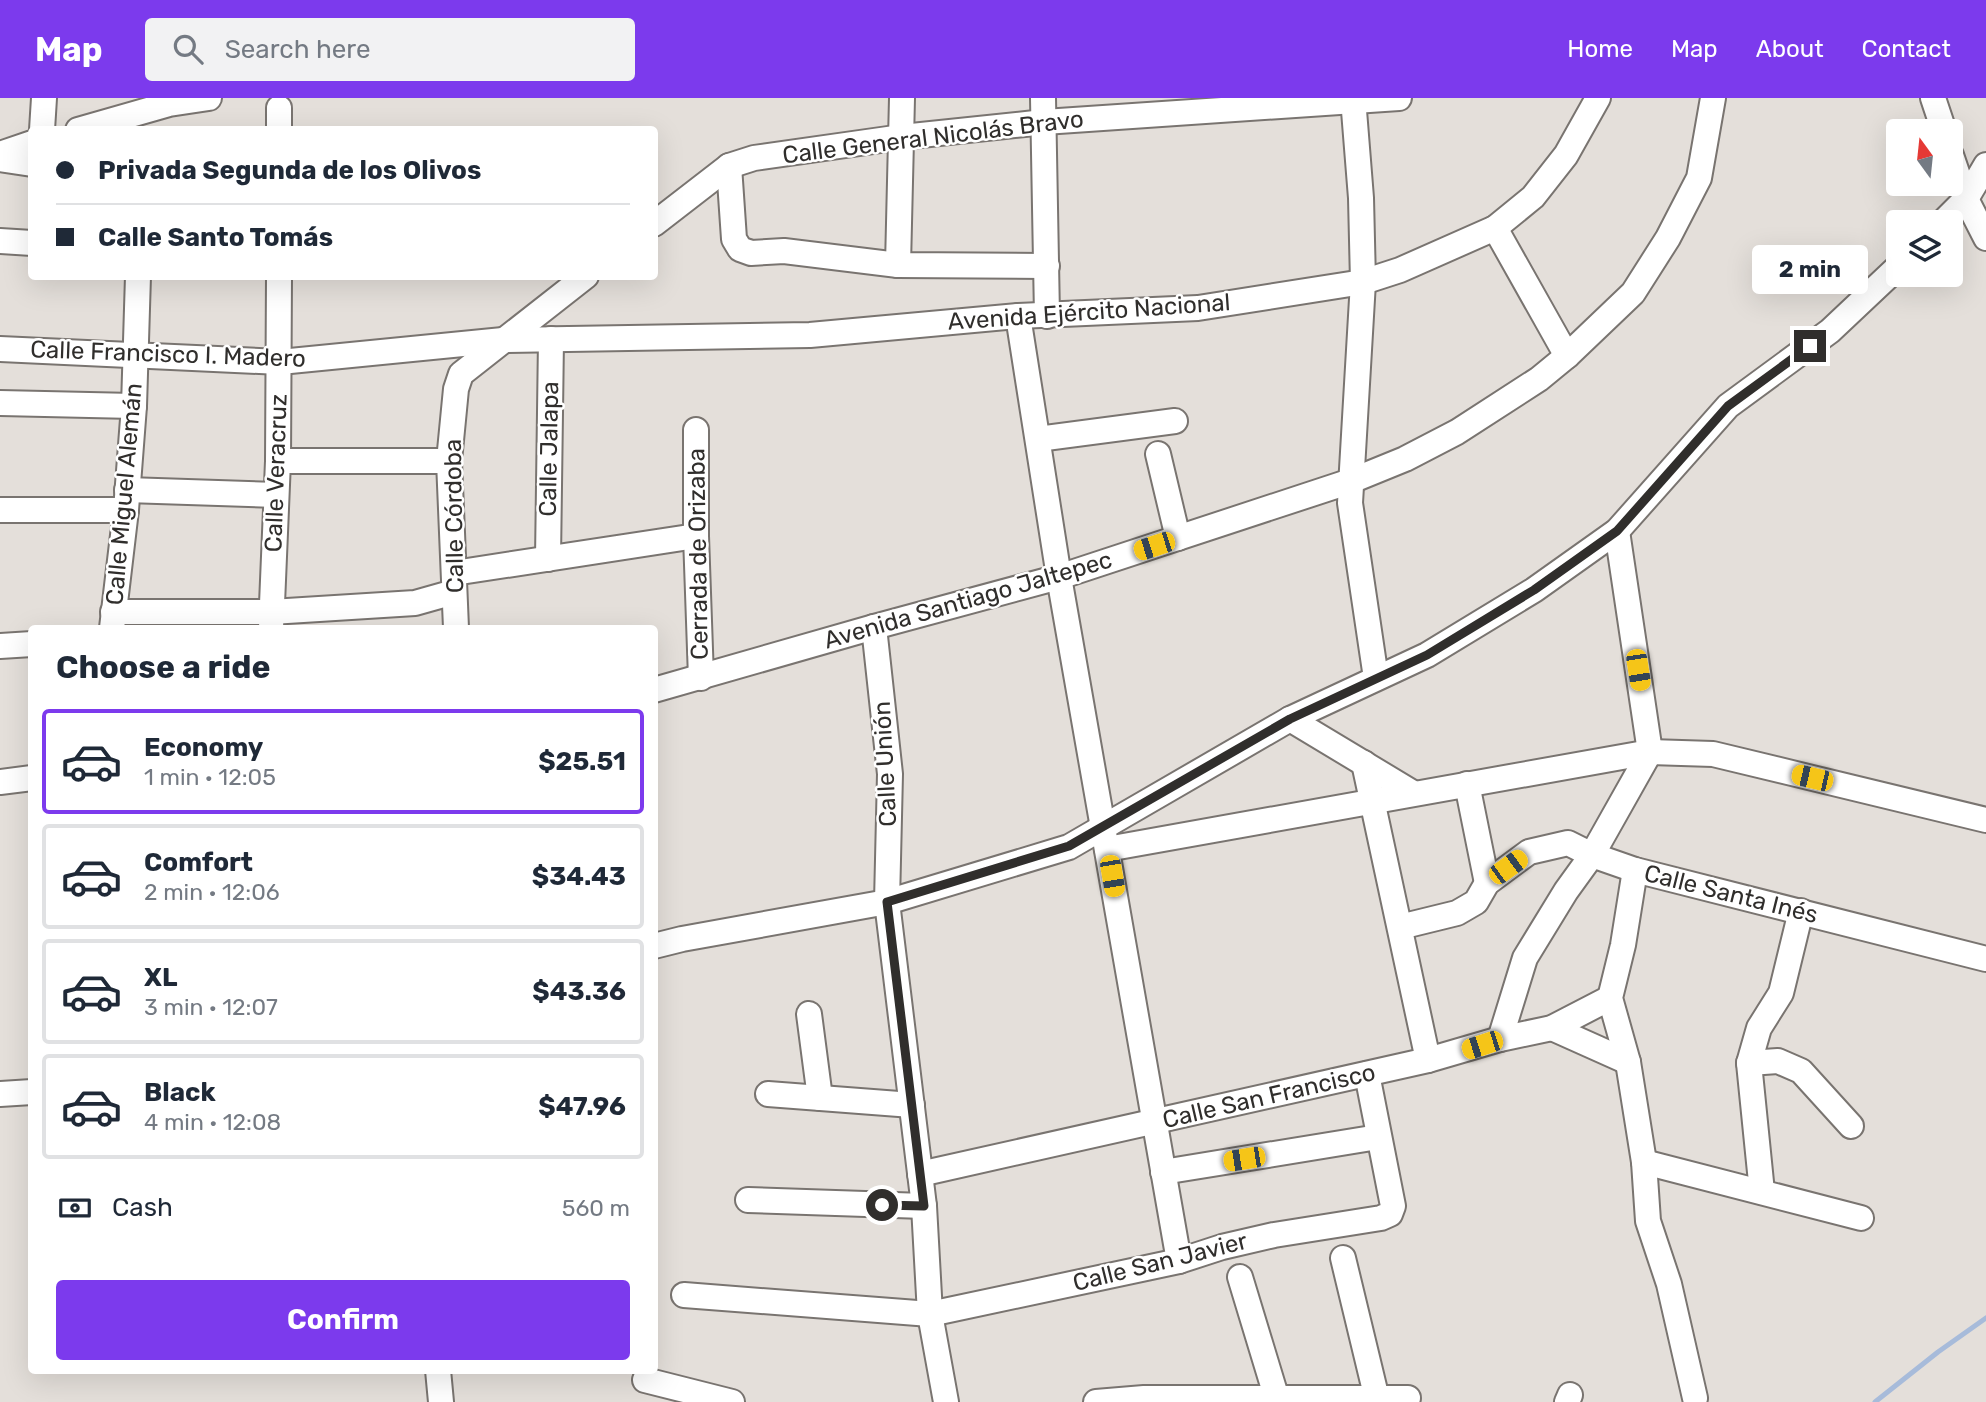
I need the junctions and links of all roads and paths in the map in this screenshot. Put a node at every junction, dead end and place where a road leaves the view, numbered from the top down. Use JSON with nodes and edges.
{"nodes":[{"id":1,"x":44,"y":98,"type":"edge"},
{"id":2,"x":209,"y":98,"type":"edge"},
{"id":3,"x":902,"y":98,"type":"edge"},
{"id":4,"x":1399,"y":98,"type":"edge"},
{"id":5,"x":1598,"y":98,"type":"edge"},
{"id":6,"x":1713,"y":98,"type":"edge"},
{"id":7,"x":1933,"y":98,"type":"edge"},
{"id":8,"x":1353,"y":99,"type":"edge"},
{"id":9,"x":1044,"y":110,"type":"edge"},
{"id":10,"x":1940,"y":119,"type":"edge"},
{"id":11,"x":42,"y":126,"type":"edge"},
{"id":12,"x":92,"y":126,"type":"edge"},
{"id":13,"x":902,"y":137,"type":"junction"},
{"id":14,"x":28,"y":144,"type":"edge"},
{"id":15,"x":0,"y":153,"type":"edge"},
{"id":16,"x":0,"y":159,"type":"edge"},
{"id":17,"x":28,"y":163,"type":"edge"},
{"id":18,"x":1986,"y":165,"type":"edge"},
{"id":19,"x":729,"y":166,"type":"junction"},
{"id":20,"x":1964,"y":193,"type":"edge"},
{"id":21,"x":1966,"y":199,"type":"junction"},
{"id":22,"x":1955,"y":210,"type":"edge"},
{"id":23,"x":658,"y":221,"type":"edge"},
{"id":24,"x":1495,"y":228,"type":"junction"},
{"id":25,"x":1986,"y":238,"type":"edge"},
{"id":26,"x":0,"y":241,"type":"edge"},
{"id":27,"x":28,"y":243,"type":"edge"},
{"id":28,"x":898,"y":265,"type":"junction"},
{"id":29,"x":1047,"y":266,"type":"junction"},
{"id":30,"x":1886,"y":278,"type":"edge"},
{"id":31,"x":138,"y":280,"type":"edge"},
{"id":32,"x":279,"y":280,"type":"edge"},
{"id":33,"x":581,"y":280,"type":"edge"},
{"id":34,"x":1363,"y":282,"type":"junction"},
{"id":35,"x":1018,"y":316,"type":"junction"},
{"id":36,"x":1046,"y":316,"type":"junction"},
{"id":37,"x":551,"y":339,"type":"junction"},
{"id":38,"x":503,"y":340,"type":"junction"},
{"id":39,"x":0,"y":349,"type":"edge"},
{"id":40,"x":135,"y":356,"type":"junction"},
{"id":41,"x":1567,"y":356,"type":"junction"},
{"id":42,"x":280,"y":362,"type":"junction"},
{"id":43,"x":0,"y":403,"type":"edge"},
{"id":44,"x":134,"y":406,"type":"junction"},
{"id":45,"x":1175,"y":421,"type":"dead end"},
{"id":46,"x":696,"y":430,"type":"dead end"},
{"id":47,"x":1038,"y":439,"type":"junction"},
{"id":48,"x":1158,"y":454,"type":"dead end"},
{"id":49,"x":278,"y":461,"type":"junction"},
{"id":50,"x":449,"y":461,"type":"junction"},
{"id":51,"x":1351,"y":481,"type":"junction"},
{"id":52,"x":276,"y":495,"type":"junction"},
{"id":53,"x":127,"y":500,"type":"junction"},
{"id":54,"x":0,"y":510,"type":"edge"},
{"id":55,"x":1617,"y":531,"type":"junction"},
{"id":56,"x":696,"y":536,"type":"junction"},
{"id":57,"x":1178,"y":538,"type":"junction"},
{"id":58,"x":548,"y":559,"type":"junction"},
{"id":59,"x":1059,"y":577,"type":"junction"},
{"id":60,"x":454,"y":582,"type":"junction"},
{"id":61,"x":113,"y":620,"type":"edge"},
{"id":62,"x":271,"y":620,"type":"edge"},
{"id":63,"x":456,"y":625,"type":"edge"},
{"id":64,"x":874,"y":627,"type":"junction"},
{"id":65,"x":28,"y":644,"type":"edge"},
{"id":66,"x":0,"y":646,"type":"edge"},
{"id":67,"x":701,"y":678,"type":"junction"},
{"id":68,"x":1376,"y":678,"type":"junction"},
{"id":69,"x":658,"y":689,"type":"edge"},
{"id":70,"x":1290,"y":719,"type":"junction"},
{"id":71,"x":1650,"y":752,"type":"junction"},
{"id":72,"x":1364,"y":764,"type":"junction"},
{"id":73,"x":28,"y":778,"type":"edge"},
{"id":74,"x":0,"y":782,"type":"edge"},
{"id":75,"x":1467,"y":784,"type":"junction"},
{"id":76,"x":1413,"y":793,"type":"junction"},
{"id":77,"x":1372,"y":802,"type":"junction"},
{"id":78,"x":1986,"y":820,"type":"edge"},
{"id":79,"x":1105,"y":837,"type":"junction"},
{"id":80,"x":1592,"y":855,"type":"junction"},
{"id":81,"x":1635,"y":870,"type":"junction"},
{"id":82,"x":1487,"y":883,"type":"junction"},
{"id":83,"x":887,"y":902,"type":"junction"},
{"id":84,"x":1801,"y":911,"type":"junction"},
{"id":85,"x":1400,"y":928,"type":"junction"},
{"id":86,"x":658,"y":945,"type":"edge"},
{"id":87,"x":1986,"y":960,"type":"edge"},
{"id":88,"x":1610,"y":998,"type":"junction"},
{"id":89,"x":809,"y":1014,"type":"dead end"},
{"id":90,"x":1552,"y":1028,"type":"junction"},
{"id":91,"x":1500,"y":1039,"type":"junction"},
{"id":92,"x":1428,"y":1060,"type":"junction"},
{"id":93,"x":1628,"y":1062,"type":"junction"},
{"id":94,"x":1749,"y":1063,"type":"junction"},
{"id":95,"x":1367,"y":1074,"type":"junction"},
{"id":96,"x":28,"y":1092,"type":"edge"},
{"id":97,"x":0,"y":1094,"type":"edge"},
{"id":98,"x":768,"y":1094,"type":"dead end"},
{"id":99,"x":820,"y":1098,"type":"junction"},
{"id":100,"x":912,"y":1105,"type":"junction"},
{"id":101,"x":1155,"y":1122,"type":"junction"},
{"id":102,"x":1851,"y":1126,"type":"dead end"},
{"id":103,"x":1378,"y":1137,"type":"junction"},
{"id":104,"x":1644,"y":1162,"type":"junction"},
{"id":105,"x":1163,"y":1172,"type":"junction"},
{"id":106,"x":920,"y":1174,"type":"junction"},
{"id":107,"x":1762,"y":1192,"type":"junction"},
{"id":108,"x":748,"y":1200,"type":"dead end"},
{"id":109,"x":924,"y":1206,"type":"junction"},
{"id":110,"x":1861,"y":1218,"type":"dead end"},
{"id":111,"x":1343,"y":1258,"type":"dead end"},
{"id":112,"x":1179,"y":1261,"type":"junction"},
{"id":113,"x":1240,"y":1277,"type":"dead end"},
{"id":114,"x":684,"y":1295,"type":"dead end"},
{"id":115,"x":930,"y":1314,"type":"junction"},
{"id":116,"x":438,"y":1374,"type":"edge"},
{"id":117,"x":645,"y":1380,"type":"dead end"},
{"id":118,"x":1408,"y":1398,"type":"dead end"},
{"id":119,"x":1695,"y":1398,"type":"dead end"},
{"id":120,"x":1277,"y":1399,"type":"junction"},
{"id":121,"x":1377,"y":1399,"type":"junction"},
{"id":122,"x":441,"y":1402,"type":"edge"},
{"id":123,"x":732,"y":1402,"type":"edge"},
{"id":124,"x":946,"y":1402,"type":"edge"},
{"id":125,"x":1096,"y":1402,"type":"edge"}],
"edges":[{"from":1,"to":11,"type":"street"},
{"from":2,"to":12,"type":"street"},
{"from":3,"to":13,"type":"street"},
{"from":4,"to":8,"type":"street","name":"Calle General Nicolás Bravo"},
{"from":5,"to":24,"type":"street","name":"Avenida Ejército Nacional"},
{"from":6,"to":41,"type":"street","name":"Avenida Santiago Jaltepec"},
{"from":7,"to":10,"type":"street"},
{"from":8,"to":9,"type":"street","name":"Calle General Nicolás Bravo"},
{"from":8,"to":34,"type":"street"},
{"from":9,"to":13,"type":"street","name":"Calle General Nicolás Bravo"},
{"from":9,"to":29,"type":"street"},
{"from":13,"to":19,"type":"street","name":"Calle General Nicolás Bravo"},
{"from":13,"to":28,"type":"street"},
{"from":14,"to":15,"type":"street"},
{"from":16,"to":17,"type":"street"},
{"from":18,"to":21,"type":"street"},
{"from":19,"to":23,"type":"street","name":"Calle General Nicolás Bravo"},
{"from":19,"to":28,"type":"street"},
{"from":20,"to":21,"type":"street"},
{"from":21,"to":22,"type":"street"},
{"from":21,"to":25,"type":"street"},
{"from":24,"to":34,"type":"street","name":"Avenida Ejército Nacional"},
{"from":24,"to":41,"type":"street"},
{"from":26,"to":27,"type":"street"},
{"from":28,"to":29,"type":"street"},
{"from":29,"to":36,"type":"street"},
{"from":30,"to":55,"type":"street"},
{"from":31,"to":40,"type":"street","name":"Calle Miguel Alemán"},
{"from":32,"to":42,"type":"street","name":"Calle Veracruz"},
{"from":33,"to":38,"type":"street"},
{"from":34,"to":36,"type":"street","name":"Avenida Ejército Nacional"},
{"from":34,"to":51,"type":"street"},
{"from":35,"to":36,"type":"street","name":"Avenida Ejército Nacional"},
{"from":35,"to":37,"type":"street","name":"Avenida Ejército Nacional"},
{"from":35,"to":47,"type":"street"},
{"from":37,"to":38,"type":"street","name":"Avenida Ejército Nacional"},
{"from":37,"to":58,"type":"street","name":"Calle Jalapa"},
{"from":38,"to":42,"type":"street","name":"Calle Francisco I. Madero"},
{"from":38,"to":50,"type":"street","name":"Calle Córdoba"},
{"from":39,"to":40,"type":"street","name":"Calle Francisco I. Madero"},
{"from":40,"to":42,"type":"street","name":"Calle Francisco I. Madero"},
{"from":40,"to":44,"type":"street","name":"Calle Miguel Alemán"},
{"from":41,"to":51,"type":"street","name":"Avenida Santiago Jaltepec"},
{"from":42,"to":49,"type":"street","name":"Calle Veracruz"},
{"from":43,"to":44,"type":"street"},
{"from":44,"to":53,"type":"street","name":"Calle Miguel Alemán"},
{"from":45,"to":47,"type":"street"},
{"from":46,"to":56,"type":"street","name":"Cerrada de Orizaba"},
{"from":47,"to":59,"type":"street"},
{"from":48,"to":57,"type":"street"},
{"from":49,"to":50,"type":"street"},
{"from":49,"to":52,"type":"street","name":"Calle Veracruz"},
{"from":50,"to":60,"type":"street","name":"Calle Córdoba"},
{"from":51,"to":57,"type":"street","name":"Avenida Santiago Jaltepec"},
{"from":51,"to":68,"type":"street"},
{"from":52,"to":53,"type":"street"},
{"from":52,"to":62,"type":"street","name":"Calle Veracruz"},
{"from":53,"to":54,"type":"street"},
{"from":53,"to":61,"type":"street","name":"Calle Miguel Alemán"},
{"from":55,"to":68,"type":"street"},
{"from":55,"to":71,"type":"street"},
{"from":56,"to":58,"type":"street"},
{"from":56,"to":67,"type":"street","name":"Cerrada de Orizaba"},
{"from":57,"to":59,"type":"street","name":"Avenida Santiago Jaltepec"},
{"from":58,"to":60,"type":"street"},
{"from":59,"to":64,"type":"street","name":"Avenida Santiago Jaltepec"},
{"from":59,"to":79,"type":"street"},
{"from":60,"to":62,"type":"street"},
{"from":60,"to":63,"type":"street","name":"Calle Córdoba"},
{"from":61,"to":62,"type":"street"},
{"from":64,"to":67,"type":"street","name":"Avenida Santiago Jaltepec"},
{"from":64,"to":83,"type":"street","name":"Calle Unión"},
{"from":65,"to":66,"type":"street"},
{"from":67,"to":69,"type":"street","name":"Avenida Santiago Jaltepec"},
{"from":68,"to":70,"type":"street"},
{"from":70,"to":72,"type":"street"},
{"from":70,"to":79,"type":"street"},
{"from":71,"to":75,"type":"street"},
{"from":71,"to":78,"type":"street"},
{"from":71,"to":80,"type":"street"},
{"from":72,"to":76,"type":"street"},
{"from":72,"to":77,"type":"street"},
{"from":73,"to":74,"type":"street"},
{"from":75,"to":76,"type":"street"},
{"from":75,"to":82,"type":"street"},
{"from":76,"to":77,"type":"street"},
{"from":77,"to":79,"type":"street"},
{"from":77,"to":85,"type":"street"},
{"from":79,"to":83,"type":"street"},
{"from":79,"to":101,"type":"street"},
{"from":80,"to":81,"type":"street","name":"Calle Santa Inés"},
{"from":80,"to":82,"type":"street","name":"Calle Santa Inés"},
{"from":80,"to":91,"type":"street"},
{"from":81,"to":84,"type":"street","name":"Calle Santa Inés"},
{"from":81,"to":88,"type":"street"},
{"from":82,"to":85,"type":"street","name":"Calle Santa Inés"},
{"from":83,"to":86,"type":"street"},
{"from":83,"to":100,"type":"street","name":"Calle Unión"},
{"from":84,"to":87,"type":"street","name":"Calle Santa Inés"},
{"from":84,"to":94,"type":"street"},
{"from":85,"to":92,"type":"street"},
{"from":88,"to":90,"type":"street","name":"Calle San Francisco"},
{"from":88,"to":93,"type":"street"},
{"from":89,"to":99,"type":"street"},
{"from":90,"to":91,"type":"street","name":"Calle San Francisco"},
{"from":90,"to":93,"type":"street"},
{"from":91,"to":92,"type":"street","name":"Calle San Francisco"},
{"from":92,"to":95,"type":"street","name":"Calle San Francisco"},
{"from":93,"to":104,"type":"street"},
{"from":94,"to":102,"type":"street"},
{"from":94,"to":107,"type":"street"},
{"from":95,"to":101,"type":"street","name":"Calle San Francisco"},
{"from":95,"to":103,"type":"street"},
{"from":96,"to":97,"type":"street"},
{"from":98,"to":99,"type":"street"},
{"from":99,"to":100,"type":"street"},
{"from":100,"to":106,"type":"street","name":"Calle Unión"},
{"from":101,"to":105,"type":"street"},
{"from":101,"to":106,"type":"street","name":"Calle San Francisco"},
{"from":103,"to":105,"type":"street"},
{"from":103,"to":112,"type":"street","name":"Calle San Javier"},
{"from":104,"to":107,"type":"street"},
{"from":104,"to":119,"type":"street"},
{"from":105,"to":112,"type":"street"},
{"from":106,"to":109,"type":"street","name":"Calle Unión"},
{"from":107,"to":110,"type":"street"},
{"from":108,"to":109,"type":"street"},
{"from":109,"to":115,"type":"street","name":"Calle Unión"},
{"from":111,"to":121,"type":"street"},
{"from":112,"to":115,"type":"street","name":"Calle San Javier"},
{"from":113,"to":120,"type":"street"},
{"from":114,"to":115,"type":"street","name":"Calle San Javier"},
{"from":115,"to":124,"type":"street","name":"Calle Unión"},
{"from":116,"to":122,"type":"street"},
{"from":117,"to":123,"type":"street"},
{"from":118,"to":121,"type":"street"},
{"from":120,"to":121,"type":"street"},
{"from":120,"to":125,"type":"street"}]}
